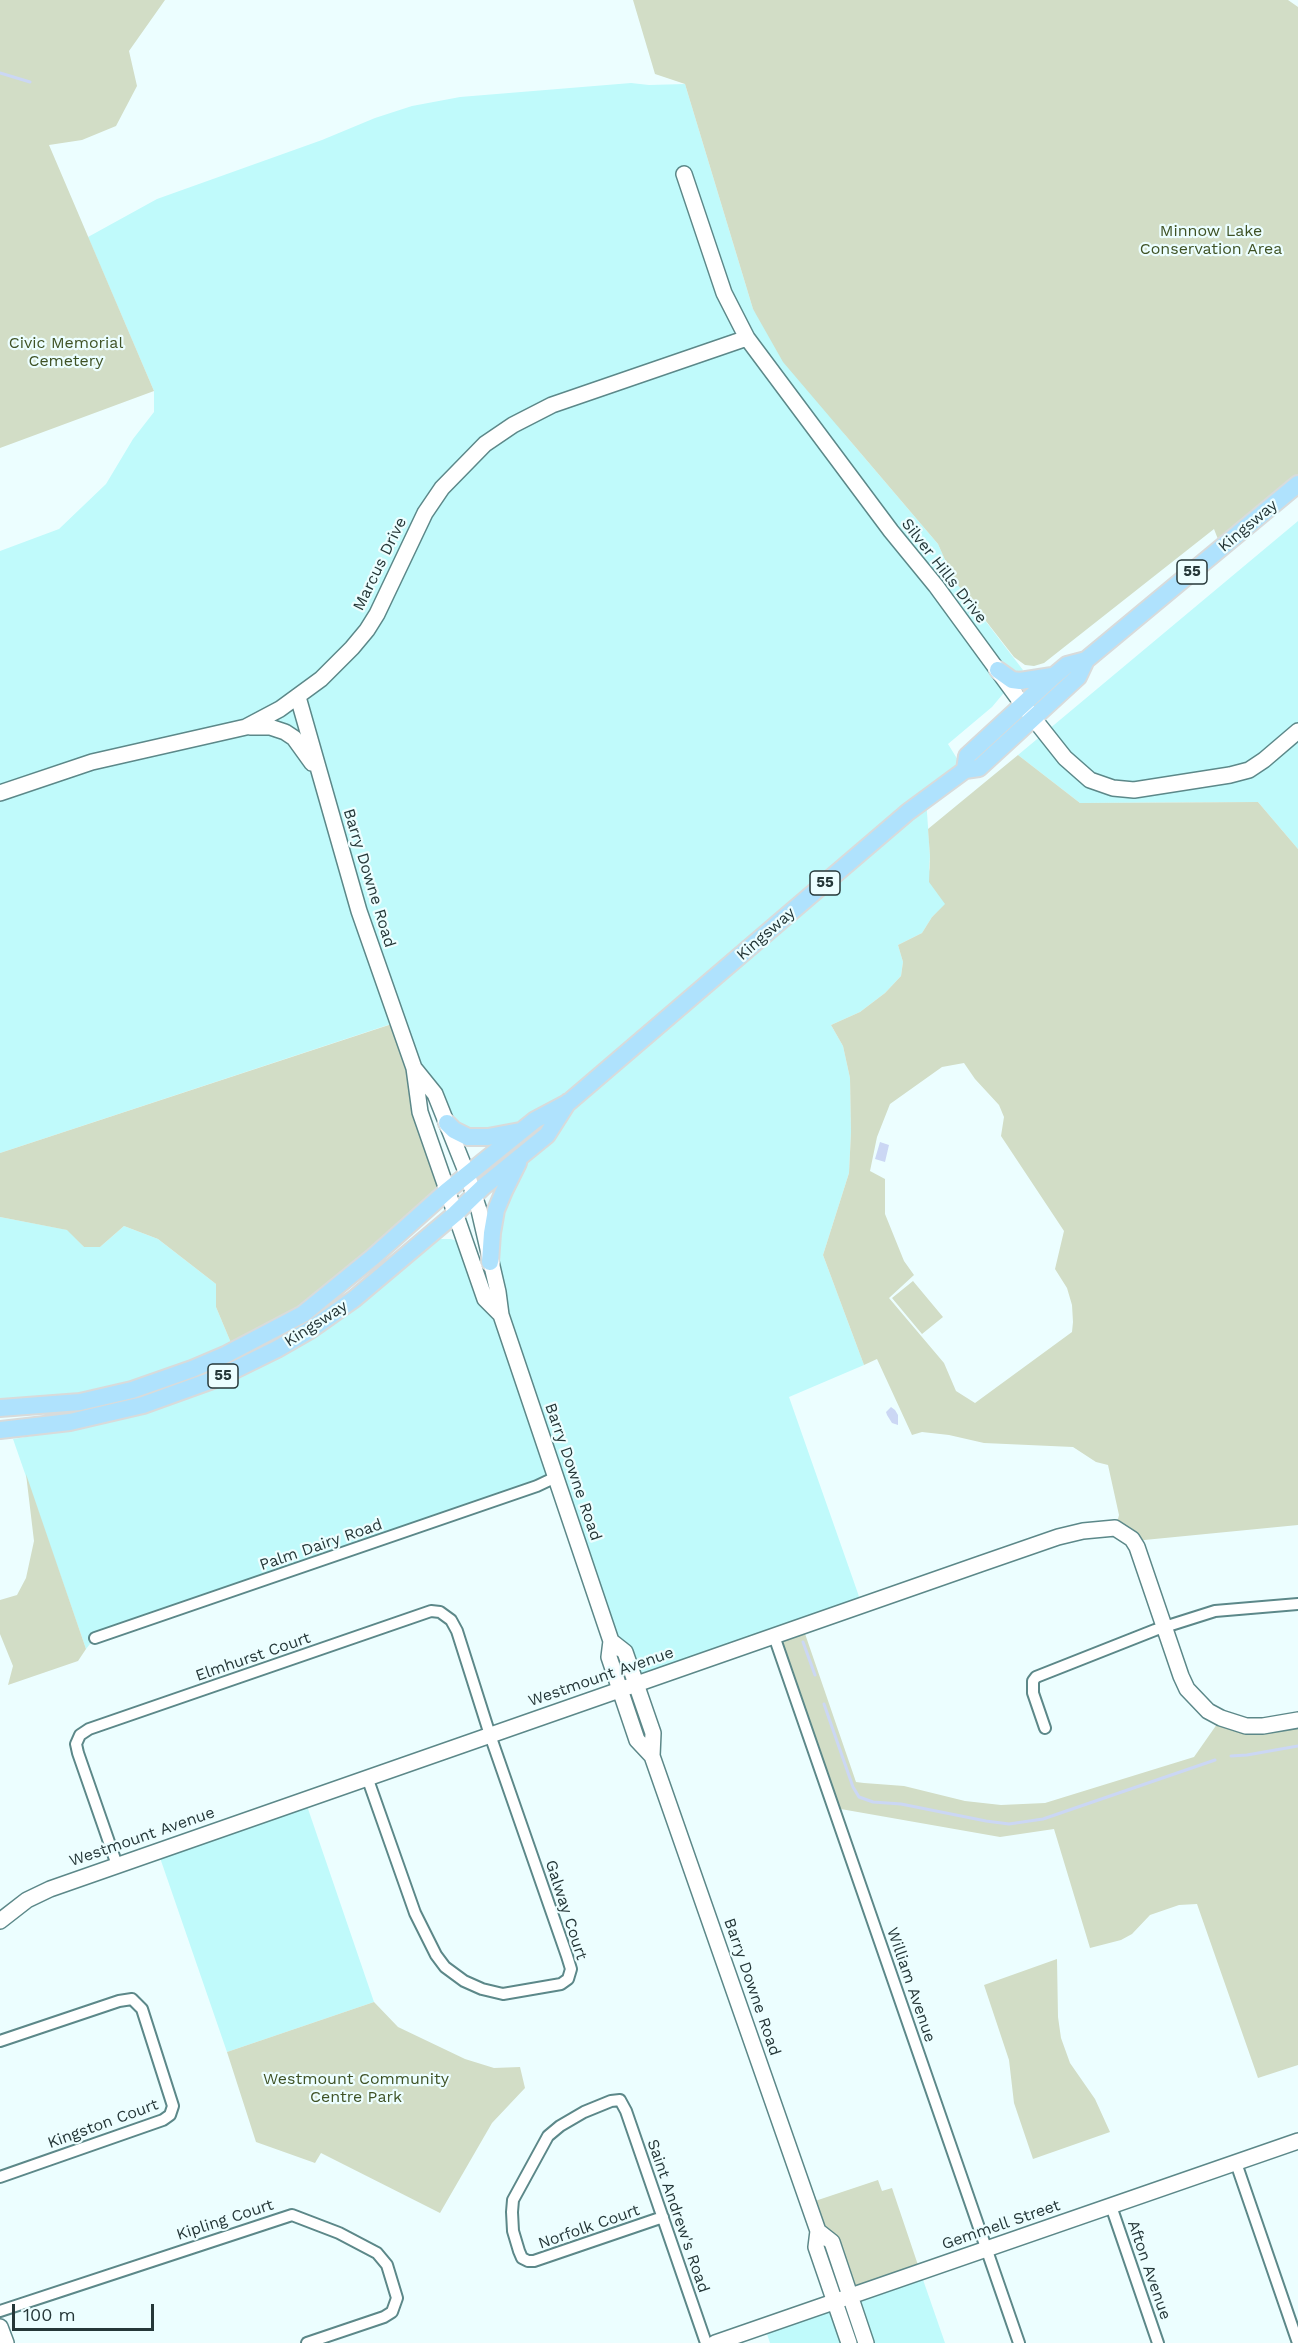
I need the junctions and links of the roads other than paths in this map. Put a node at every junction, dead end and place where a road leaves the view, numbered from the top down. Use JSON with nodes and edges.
{"nodes":[{"id":1,"x":684,"y":174,"type":"dead end"},
{"id":2,"x":747,"y":338,"type":"junction"},
{"id":3,"x":1298,"y":484,"type":"edge"},
{"id":4,"x":1086,"y":660,"type":"junction"},
{"id":5,"x":998,"y":670,"type":"junction"},
{"id":6,"x":1055,"y":675,"type":"junction"},
{"id":7,"x":298,"y":697,"type":"junction"},
{"id":8,"x":1023,"y":705,"type":"junction"},
{"id":9,"x":1034,"y":719,"type":"junction"},
{"id":10,"x":246,"y":727,"type":"junction"},
{"id":11,"x":1298,"y":731,"type":"edge"},
{"id":12,"x":965,"y":770,"type":"junction"},
{"id":13,"x":319,"y":773,"type":"junction"},
{"id":14,"x":0,"y":793,"type":"edge"},
{"id":15,"x":414,"y":1068,"type":"junction"},
{"id":16,"x":569,"y":1102,"type":"junction"},
{"id":17,"x":447,"y":1123,"type":"junction"},
{"id":18,"x":521,"y":1131,"type":"junction"},
{"id":19,"x":524,"y":1154,"type":"junction"},
{"id":20,"x":468,"y":1174,"type":"junction"},
{"id":21,"x":447,"y":1191,"type":"junction"},
{"id":22,"x":474,"y":1196,"type":"junction"},
{"id":23,"x":455,"y":1214,"type":"junction"},
{"id":24,"x":490,"y":1262,"type":"junction"},
{"id":25,"x":501,"y":1315,"type":"junction"},
{"id":26,"x":0,"y":1408,"type":"edge"},
{"id":27,"x":0,"y":1430,"type":"edge"},
{"id":28,"x":556,"y":1477,"type":"junction"},
{"id":29,"x":1298,"y":1604,"type":"edge"},
{"id":30,"x":1164,"y":1627,"type":"junction"},
{"id":31,"x":774,"y":1636,"type":"junction"},
{"id":32,"x":95,"y":1638,"type":"dead end"},
{"id":33,"x":611,"y":1641,"type":"junction"},
{"id":34,"x":636,"y":1684,"type":"junction"},
{"id":35,"x":620,"y":1690,"type":"junction"},
{"id":36,"x":1298,"y":1720,"type":"edge"},
{"id":37,"x":1045,"y":1728,"type":"dead end"},
{"id":38,"x":490,"y":1735,"type":"junction"},
{"id":39,"x":652,"y":1755,"type":"junction"},
{"id":40,"x":367,"y":1777,"type":"junction"},
{"id":41,"x":117,"y":1865,"type":"junction"},
{"id":42,"x":0,"y":1921,"type":"edge"},
{"id":43,"x":0,"y":2041,"type":"edge"},
{"id":44,"x":620,"y":2100,"type":"joint"},
{"id":45,"x":1298,"y":2141,"type":"edge"},
{"id":46,"x":1236,"y":2163,"type":"junction"},
{"id":47,"x":0,"y":2176,"type":"edge"},
{"id":48,"x":1111,"y":2206,"type":"junction"},
{"id":49,"x":663,"y":2217,"type":"junction"},
{"id":50,"x":818,"y":2231,"type":"junction"},
{"id":51,"x":987,"y":2249,"type":"junction"},
{"id":52,"x":850,"y":2295,"type":"junction"},
{"id":53,"x":834,"y":2301,"type":"junction"},
{"id":54,"x":0,"y":2311,"type":"edge"},
{"id":55,"x":0,"y":2327,"type":"edge"},
{"id":56,"x":6,"y":2343,"type":"edge"},
{"id":57,"x":307,"y":2343,"type":"edge"},
{"id":58,"x":706,"y":2343,"type":"edge"},
{"id":59,"x":715,"y":2343,"type":"edge"},
{"id":60,"x":849,"y":2343,"type":"edge"},
{"id":61,"x":866,"y":2343,"type":"edge"},
{"id":62,"x":1018,"y":2343,"type":"edge"},
{"id":63,"x":1158,"y":2343,"type":"edge"},
{"id":64,"x":1298,"y":2343,"type":"edge"}],
"edges":[{"from":1,"to":2,"type":"street","name":"Silver Hills Drive"},
{"from":2,"to":5,"type":"street","name":"Silver Hills Drive"},
{"from":2,"to":7,"type":"street","name":"Marcus Drive"},
{"from":3,"to":4,"type":"main road","name":"Kingsway","number":"55"},
{"from":4,"to":6,"type":"main road","name":"Kingsway","number":"55"},
{"from":4,"to":9,"type":"main road","name":"Kingsway","number":"55"},
{"from":5,"to":6,"type":"main road"},
{"from":5,"to":8,"type":"street","name":"Silver Hills Drive"},
{"from":6,"to":8,"type":"main road","name":"Kingsway","number":"55"},
{"from":7,"to":10,"type":"street","name":"Marcus Drive"},
{"from":7,"to":13,"type":"street","name":"Barry Downe Road"},
{"from":8,"to":9,"type":"street","name":"Silver Hills Drive"},
{"from":8,"to":12,"type":"main road","name":"Kingsway","number":"55"},
{"from":9,"to":11,"type":"street","name":"Silver Hills Drive"},
{"from":9,"to":12,"type":"main road","name":"Kingsway","number":"55"},
{"from":10,"to":13,"type":"street"},
{"from":10,"to":14,"type":"street","name":"Marcus Drive"},
{"from":12,"to":16,"type":"main road","name":"Kingsway","number":"55"},
{"from":13,"to":15,"type":"street","name":"Barry Downe Road"},
{"from":15,"to":17,"type":"street","name":"Barry Downe Road"},
{"from":15,"to":21,"type":"street","name":"Barry Downe Road"},
{"from":16,"to":18,"type":"main road","name":"Kingsway","number":"55"},
{"from":16,"to":19,"type":"main road","name":"Kingsway","number":"55"},
{"from":17,"to":18,"type":"main road"},
{"from":17,"to":20,"type":"street","name":"Barry Downe Road"},
{"from":18,"to":20,"type":"main road","name":"Kingsway","number":"55"},
{"from":19,"to":22,"type":"main road","name":"Kingsway","number":"55"},
{"from":19,"to":24,"type":"main road"},
{"from":20,"to":21,"type":"main road","name":"Kingsway","number":"55"},
{"from":20,"to":22,"type":"street","name":"Barry Downe Road"},
{"from":21,"to":23,"type":"street","name":"Barry Downe Road"},
{"from":21,"to":26,"type":"main road","name":"Kingsway","number":"55"},
{"from":22,"to":23,"type":"main road","name":"Kingsway","number":"55"},
{"from":22,"to":24,"type":"street","name":"Barry Downe Road"},
{"from":23,"to":25,"type":"street","name":"Barry Downe Road"},
{"from":23,"to":27,"type":"main road","name":"Kingsway","number":"55"},
{"from":24,"to":25,"type":"street","name":"Barry Downe Road"},
{"from":25,"to":28,"type":"street","name":"Barry Downe Road"},
{"from":28,"to":32,"type":"street","name":"Palm Dairy Road"},
{"from":28,"to":33,"type":"street","name":"Barry Downe Road"},
{"from":29,"to":30,"type":"street"},
{"from":30,"to":31,"type":"street","name":"Westmount Avenue"},
{"from":30,"to":36,"type":"street","name":"Westmount Avenue"},
{"from":30,"to":37,"type":"street"},
{"from":31,"to":34,"type":"street","name":"Westmount Avenue"},
{"from":31,"to":51,"type":"street","name":"William Avenue"},
{"from":33,"to":34,"type":"street","name":"Barry Downe Road"},
{"from":33,"to":35,"type":"street","name":"Barry Downe Road"},
{"from":34,"to":35,"type":"street","name":"Westmount Avenue"},
{"from":34,"to":39,"type":"street","name":"Barry Downe Road"},
{"from":35,"to":38,"type":"street","name":"Westmount Avenue"},
{"from":35,"to":39,"type":"street","name":"Barry Downe Road"},
{"from":38,"to":40,"type":"street","name":"Westmount Avenue"},
{"from":38,"to":40,"type":"street","name":"Galway Court"},
{"from":38,"to":41,"type":"street","name":"Elmhurst Court"},
{"from":39,"to":50,"type":"street","name":"Barry Downe Road"},
{"from":40,"to":41,"type":"street","name":"Westmount Avenue"},
{"from":41,"to":42,"type":"street","name":"Westmount Avenue"},
{"from":43,"to":47,"type":"street","name":"Kingston Court"},
{"from":44,"to":49,"type":"street","name":"Saint Andrew's Road"},
{"from":44,"to":49,"type":"street","name":"Norfolk Court"},
{"from":45,"to":46,"type":"street","name":"Gemmell Street"},
{"from":46,"to":48,"type":"street","name":"Gemmell Street"},
{"from":46,"to":64,"type":"street"},
{"from":48,"to":51,"type":"street","name":"Gemmell Street"},
{"from":48,"to":63,"type":"street","name":"Afton Avenue"},
{"from":49,"to":58,"type":"street","name":"Saint Andrew's Road"},
{"from":50,"to":52,"type":"street","name":"Barry Downe Road"},
{"from":50,"to":53,"type":"street","name":"Barry Downe Road"},
{"from":51,"to":52,"type":"street","name":"Gemmell Street"},
{"from":51,"to":62,"type":"street","name":"William Avenue"},
{"from":52,"to":53,"type":"street","name":"Gemmell Street"},
{"from":52,"to":61,"type":"street","name":"Barry Downe Road"},
{"from":53,"to":59,"type":"street","name":"Gemmell Street"},
{"from":53,"to":60,"type":"street","name":"Barry Downe Road"},
{"from":54,"to":57,"type":"street","name":"Kipling Court"},
{"from":55,"to":56,"type":"street"}]}
